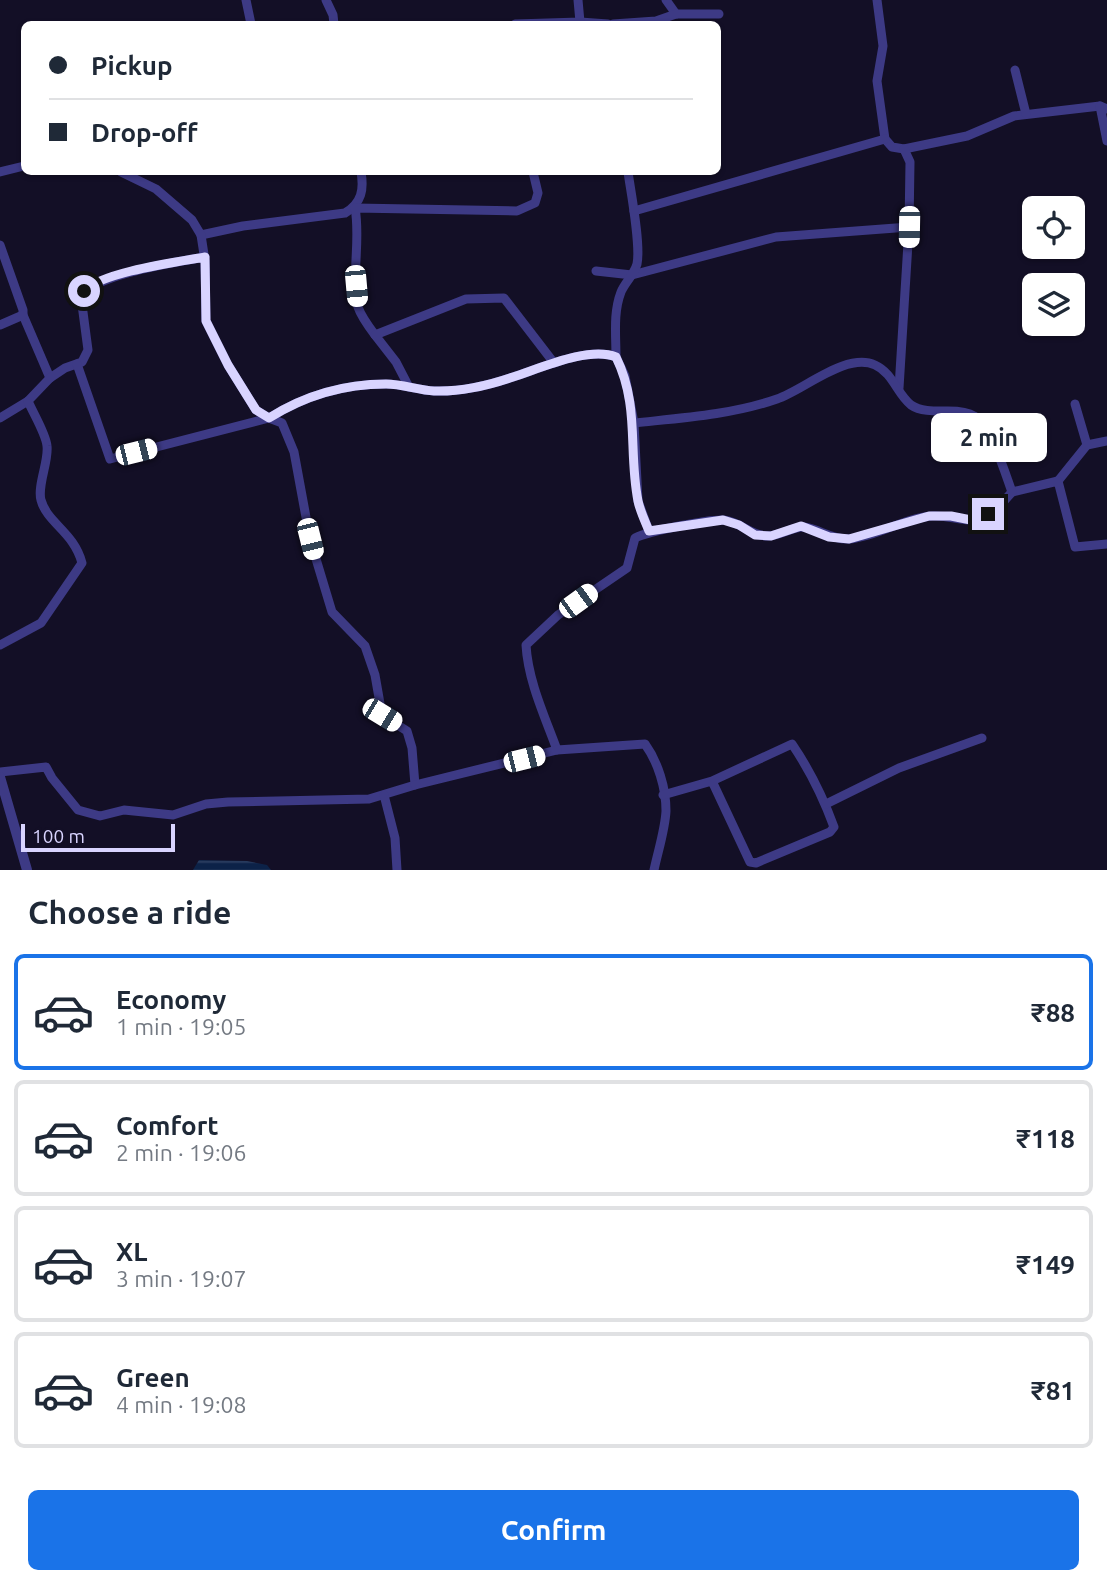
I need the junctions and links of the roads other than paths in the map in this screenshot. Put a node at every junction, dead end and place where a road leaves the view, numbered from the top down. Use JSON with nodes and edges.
{"nodes":[{"id":1,"x":246,"y":0,"type":"edge"},
{"id":2,"x":326,"y":0,"type":"edge"},
{"id":3,"x":578,"y":0,"type":"edge"},
{"id":4,"x":666,"y":0,"type":"edge"},
{"id":5,"x":877,"y":0,"type":"edge"},
{"id":6,"x":676,"y":14,"type":"junction"},
{"id":7,"x":719,"y":14,"type":"dead end"},
{"id":8,"x":250,"y":21,"type":"edge"},
{"id":9,"x":334,"y":21,"type":"edge"},
{"id":10,"x":580,"y":21,"type":"edge"},
{"id":11,"x":656,"y":21,"type":"edge"},
{"id":12,"x":1015,"y":70,"type":"dead end"},
{"id":13,"x":1104,"y":108,"type":"edge"},
{"id":14,"x":1026,"y":114,"type":"junction"},
{"id":15,"x":885,"y":139,"type":"junction"},
{"id":16,"x":1107,"y":141,"type":"edge"},
{"id":17,"x":904,"y":149,"type":"junction"},
{"id":18,"x":21,"y":167,"type":"edge"},
{"id":19,"x":0,"y":172,"type":"edge"},
{"id":20,"x":127,"y":175,"type":"edge"},
{"id":21,"x":362,"y":175,"type":"edge"},
{"id":22,"x":534,"y":175,"type":"edge"},
{"id":23,"x":628,"y":175,"type":"edge"},
{"id":24,"x":355,"y":208,"type":"junction"},
{"id":25,"x":634,"y":211,"type":"junction"},
{"id":26,"x":909,"y":227,"type":"junction"},
{"id":27,"x":201,"y":235,"type":"junction"},
{"id":28,"x":0,"y":245,"type":"edge"},
{"id":29,"x":205,"y":257,"type":"junction"},
{"id":30,"x":596,"y":271,"type":"dead end"},
{"id":31,"x":632,"y":275,"type":"junction"},
{"id":32,"x":23,"y":315,"type":"junction"},
{"id":33,"x":0,"y":325,"type":"edge"},
{"id":34,"x":374,"y":335,"type":"junction"},
{"id":35,"x":616,"y":357,"type":"junction"},
{"id":36,"x":554,"y":363,"type":"junction"},
{"id":37,"x":77,"y":364,"type":"junction"},
{"id":38,"x":50,"y":378,"type":"junction"},
{"id":39,"x":409,"y":387,"type":"junction"},
{"id":40,"x":899,"y":388,"type":"junction"},
{"id":41,"x":28,"y":401,"type":"junction"},
{"id":42,"x":1075,"y":404,"type":"dead end"},
{"id":43,"x":0,"y":418,"type":"edge"},
{"id":44,"x":269,"y":418,"type":"junction"},
{"id":45,"x":634,"y":423,"type":"junction"},
{"id":46,"x":1107,"y":441,"type":"edge"},
{"id":47,"x":1087,"y":445,"type":"junction"},
{"id":48,"x":1058,"y":481,"type":"junction"},
{"id":49,"x":1012,"y":492,"type":"junction"},
{"id":50,"x":649,"y":531,"type":"junction"},
{"id":51,"x":1107,"y":544,"type":"edge"},
{"id":52,"x":0,"y":645,"type":"edge"},
{"id":53,"x":982,"y":738,"type":"dead end"},
{"id":54,"x":557,"y":750,"type":"junction"},
{"id":55,"x":0,"y":775,"type":"edge"},
{"id":56,"x":712,"y":781,"type":"junction"},
{"id":57,"x":415,"y":785,"type":"junction"},
{"id":58,"x":384,"y":795,"type":"junction"},
{"id":59,"x":663,"y":795,"type":"junction"},
{"id":60,"x":826,"y":804,"type":"junction"},
{"id":61,"x":27,"y":870,"type":"edge"},
{"id":62,"x":397,"y":870,"type":"edge"},
{"id":63,"x":654,"y":870,"type":"edge"}],
"edges":[{"from":1,"to":8,"type":"street"},
{"from":2,"to":9,"type":"street"},
{"from":3,"to":10,"type":"street"},
{"from":4,"to":6,"type":"street"},
{"from":5,"to":15,"type":"street"},
{"from":6,"to":7,"type":"street"},
{"from":6,"to":11,"type":"street"},
{"from":12,"to":14,"type":"street"},
{"from":13,"to":14,"type":"street"},
{"from":13,"to":16,"type":"street"},
{"from":14,"to":17,"type":"street"},
{"from":15,"to":17,"type":"street"},
{"from":15,"to":25,"type":"street"},
{"from":17,"to":26,"type":"street"},
{"from":18,"to":19,"type":"street"},
{"from":20,"to":27,"type":"street"},
{"from":21,"to":24,"type":"street"},
{"from":22,"to":24,"type":"street"},
{"from":23,"to":25,"type":"street"},
{"from":24,"to":27,"type":"street"},
{"from":24,"to":34,"type":"street"},
{"from":25,"to":31,"type":"street"},
{"from":26,"to":31,"type":"street"},
{"from":26,"to":40,"type":"street"},
{"from":27,"to":29,"type":"street"},
{"from":28,"to":32,"type":"street"},
{"from":29,"to":37,"type":"street"},
{"from":29,"to":44,"type":"street"},
{"from":30,"to":31,"type":"street"},
{"from":31,"to":35,"type":"street"},
{"from":32,"to":33,"type":"street"},
{"from":32,"to":38,"type":"street"},
{"from":34,"to":36,"type":"street"},
{"from":34,"to":39,"type":"street"},
{"from":35,"to":36,"type":"street"},
{"from":35,"to":45,"type":"street"},
{"from":36,"to":39,"type":"street"},
{"from":37,"to":38,"type":"street"},
{"from":37,"to":44,"type":"street"},
{"from":38,"to":41,"type":"street"},
{"from":39,"to":44,"type":"street"},
{"from":40,"to":45,"type":"street"},
{"from":40,"to":49,"type":"street"},
{"from":41,"to":43,"type":"street"},
{"from":41,"to":52,"type":"street"},
{"from":42,"to":47,"type":"street"},
{"from":44,"to":57,"type":"street"},
{"from":45,"to":50,"type":"street"},
{"from":46,"to":47,"type":"street"},
{"from":47,"to":48,"type":"street"},
{"from":48,"to":49,"type":"street"},
{"from":48,"to":51,"type":"street"},
{"from":49,"to":50,"type":"street"},
{"from":50,"to":54,"type":"street"},
{"from":53,"to":60,"type":"street"},
{"from":54,"to":57,"type":"street"},
{"from":54,"to":59,"type":"street"},
{"from":55,"to":58,"type":"street"},
{"from":55,"to":61,"type":"street"},
{"from":56,"to":59,"type":"street"},
{"from":56,"to":60,"type":"street"},
{"from":56,"to":60,"type":"street"},
{"from":57,"to":58,"type":"street"},
{"from":58,"to":62,"type":"street"},
{"from":59,"to":63,"type":"street"}]}
